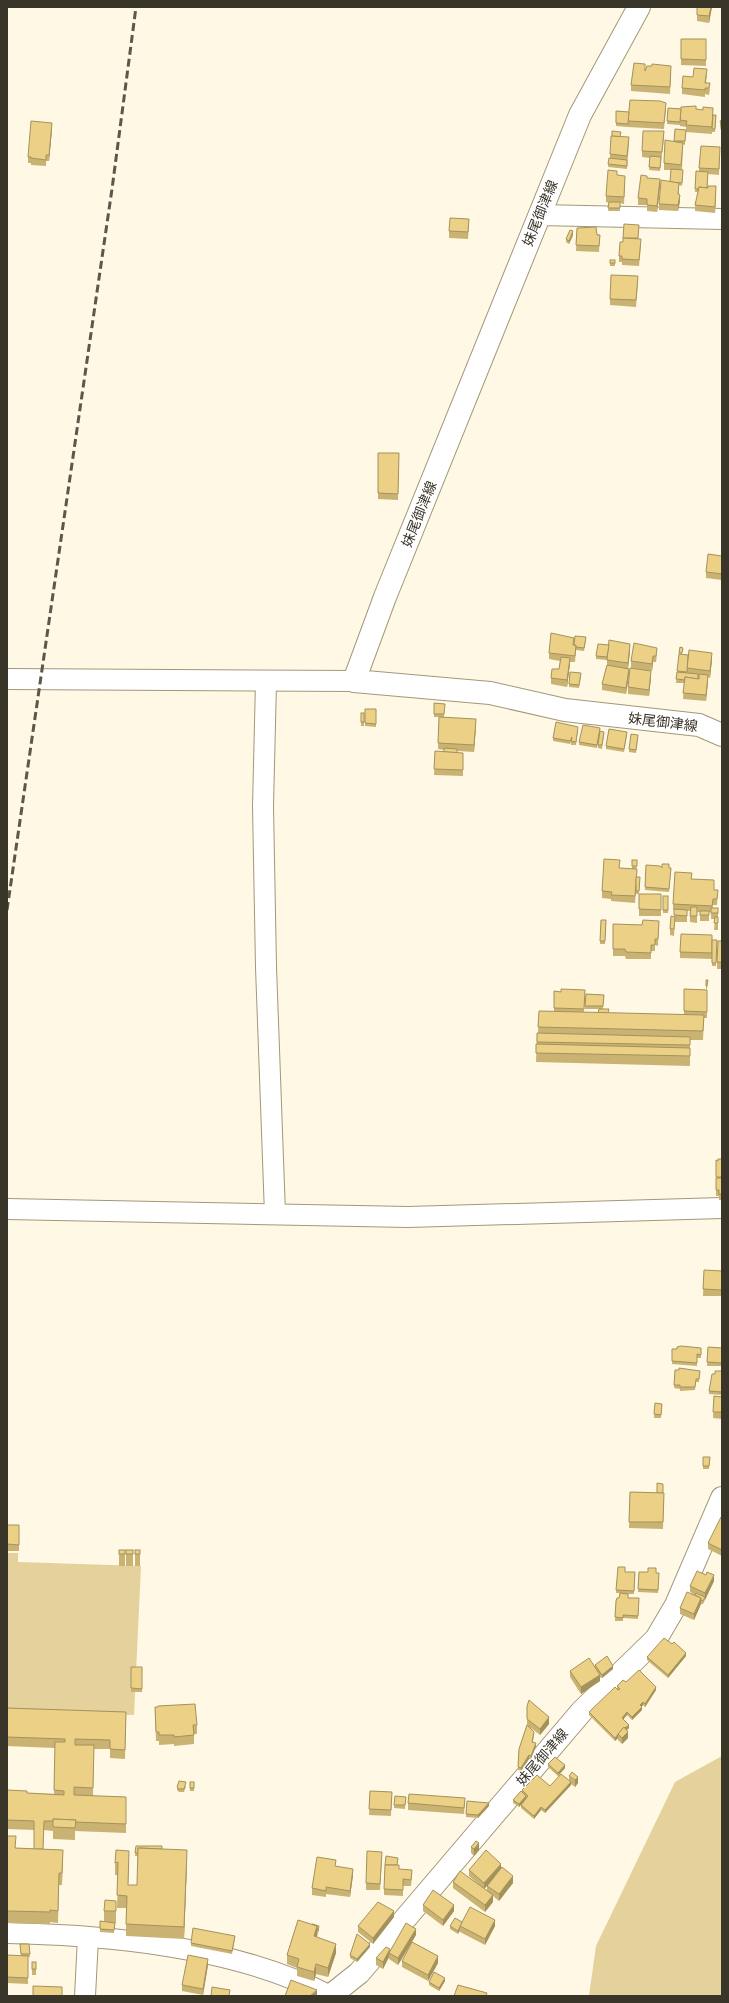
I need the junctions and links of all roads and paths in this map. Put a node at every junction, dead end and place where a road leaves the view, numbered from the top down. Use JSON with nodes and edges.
{"nodes":[{"id":1,"x":639,"y":7,"type":"edge"},
{"id":2,"x":539,"y":215,"type":"junction"},
{"id":3,"x":722,"y":219,"type":"edge"},
{"id":4,"x":8,"y":679,"type":"edge"},
{"id":5,"x":354,"y":681,"type":"junction"},
{"id":6,"x":266,"y":682,"type":"junction"},
{"id":7,"x":722,"y":735,"type":"edge"},
{"id":8,"x":722,"y":1208,"type":"edge"},
{"id":9,"x":7,"y":1209,"type":"edge"},
{"id":10,"x":275,"y":1214,"type":"junction"},
{"id":11,"x":722,"y":1498,"type":"edge"},
{"id":12,"x":7,"y":1933,"type":"edge"},
{"id":13,"x":88,"y":1938,"type":"junction"},
{"id":14,"x":85,"y":1996,"type":"edge"},
{"id":15,"x":330,"y":1996,"type":"edge"}],
"edges":[{"from":1,"to":2,"type":"main road","name":"妹尾御津線"},
{"from":2,"to":3,"type":"street"},
{"from":2,"to":5,"type":"main road","name":"妹尾御津線"},
{"from":4,"to":6,"type":"street"},
{"from":5,"to":6,"type":"street"},
{"from":5,"to":7,"type":"main road","name":"妹尾御津線"},
{"from":6,"to":10,"type":"street"},
{"from":8,"to":10,"type":"street"},
{"from":9,"to":10,"type":"street"},
{"from":11,"to":15,"type":"main road","name":"妹尾御津線"},
{"from":12,"to":13,"type":"street"},
{"from":13,"to":14,"type":"street"},
{"from":13,"to":15,"type":"street"}]}
